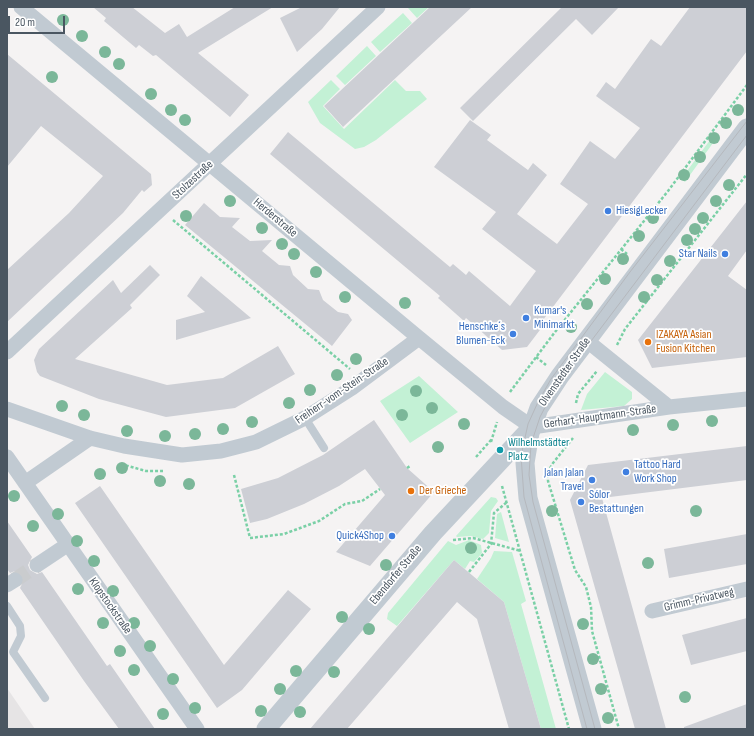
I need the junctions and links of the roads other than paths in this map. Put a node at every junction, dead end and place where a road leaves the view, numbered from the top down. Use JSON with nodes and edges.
{"nodes":[{"id":1,"x":21,"y":7,"type":"edge"},
{"id":2,"x":378,"y":7,"type":"edge"},
{"id":3,"x":747,"y":128,"type":"edge"},
{"id":4,"x":210,"y":164,"type":"junction"},
{"id":5,"x":419,"y":338,"type":"junction"},
{"id":6,"x":586,"y":340,"type":"junction"},
{"id":7,"x":7,"y":352,"type":"edge"},
{"id":8,"x":747,"y":399,"type":"edge"},
{"id":9,"x":668,"y":407,"type":"junction"},
{"id":10,"x":7,"y":409,"type":"edge"},
{"id":11,"x":305,"y":418,"type":"junction"},
{"id":12,"x":532,"y":426,"type":"junction"},
{"id":13,"x":90,"y":438,"type":"junction"},
{"id":14,"x":324,"y":448,"type":"dead end"},
{"id":15,"x":7,"y":457,"type":"edge"},
{"id":16,"x":24,"y":482,"type":"junction"},
{"id":17,"x":68,"y":545,"type":"junction"},
{"id":18,"x":37,"y":565,"type":"tunnel mouth"},
{"id":19,"x":747,"y":589,"type":"edge"},
{"id":20,"x":7,"y":606,"type":"edge"},
{"id":21,"x":652,"y":611,"type":"dead end"},
{"id":22,"x":45,"y":698,"type":"dead end"},
{"id":23,"x":197,"y":729,"type":"edge"},
{"id":24,"x":266,"y":729,"type":"edge"},
{"id":25,"x":592,"y":729,"type":"edge"}],
"edges":[{"from":1,"to":4,"type":"street","name":"Herderstraße"},
{"from":2,"to":4,"type":"street","name":"Stolzestraße"},
{"from":3,"to":6,"type":"street","name":"Olvenstedter Straße"},
{"from":4,"to":5,"type":"street","name":"Herderstraße"},
{"from":4,"to":7,"type":"street","name":"Stolzestraße"},
{"from":5,"to":11,"type":"street","name":"Freiherr-vom-Stein-Straße"},
{"from":5,"to":12,"type":"street","name":"Herderstraße"},
{"from":6,"to":9,"type":"street","name":"Gerhart-Hauptmann-Straße"},
{"from":6,"to":12,"type":"street","name":"Olvenstedter Straße"},
{"from":8,"to":9,"type":"street","name":"Gerhart-Hauptmann-Straße"},
{"from":9,"to":12,"type":"street","name":"Gerhart-Hauptmann-Straße"},
{"from":10,"to":13,"type":"street","name":"Freiherr-vom-Stein-Straße"},
{"from":11,"to":13,"type":"street","name":"Freiherr-vom-Stein-Straße"},
{"from":11,"to":14,"type":"lane"},
{"from":12,"to":24,"type":"street","name":"Ebendorfer Straße"},
{"from":12,"to":25,"type":"street","name":"Olvenstedter Straße"},
{"from":13,"to":16,"type":"street"},
{"from":15,"to":16,"type":"street","name":"Klopstockstraße"},
{"from":16,"to":17,"type":"street","name":"Klopstockstraße"},
{"from":17,"to":18,"type":"street"},
{"from":17,"to":23,"type":"street","name":"Klopstockstraße"},
{"from":19,"to":21,"type":"street","name":"Grimm-Privatweg"},
{"from":20,"to":22,"type":"lane"}]}
